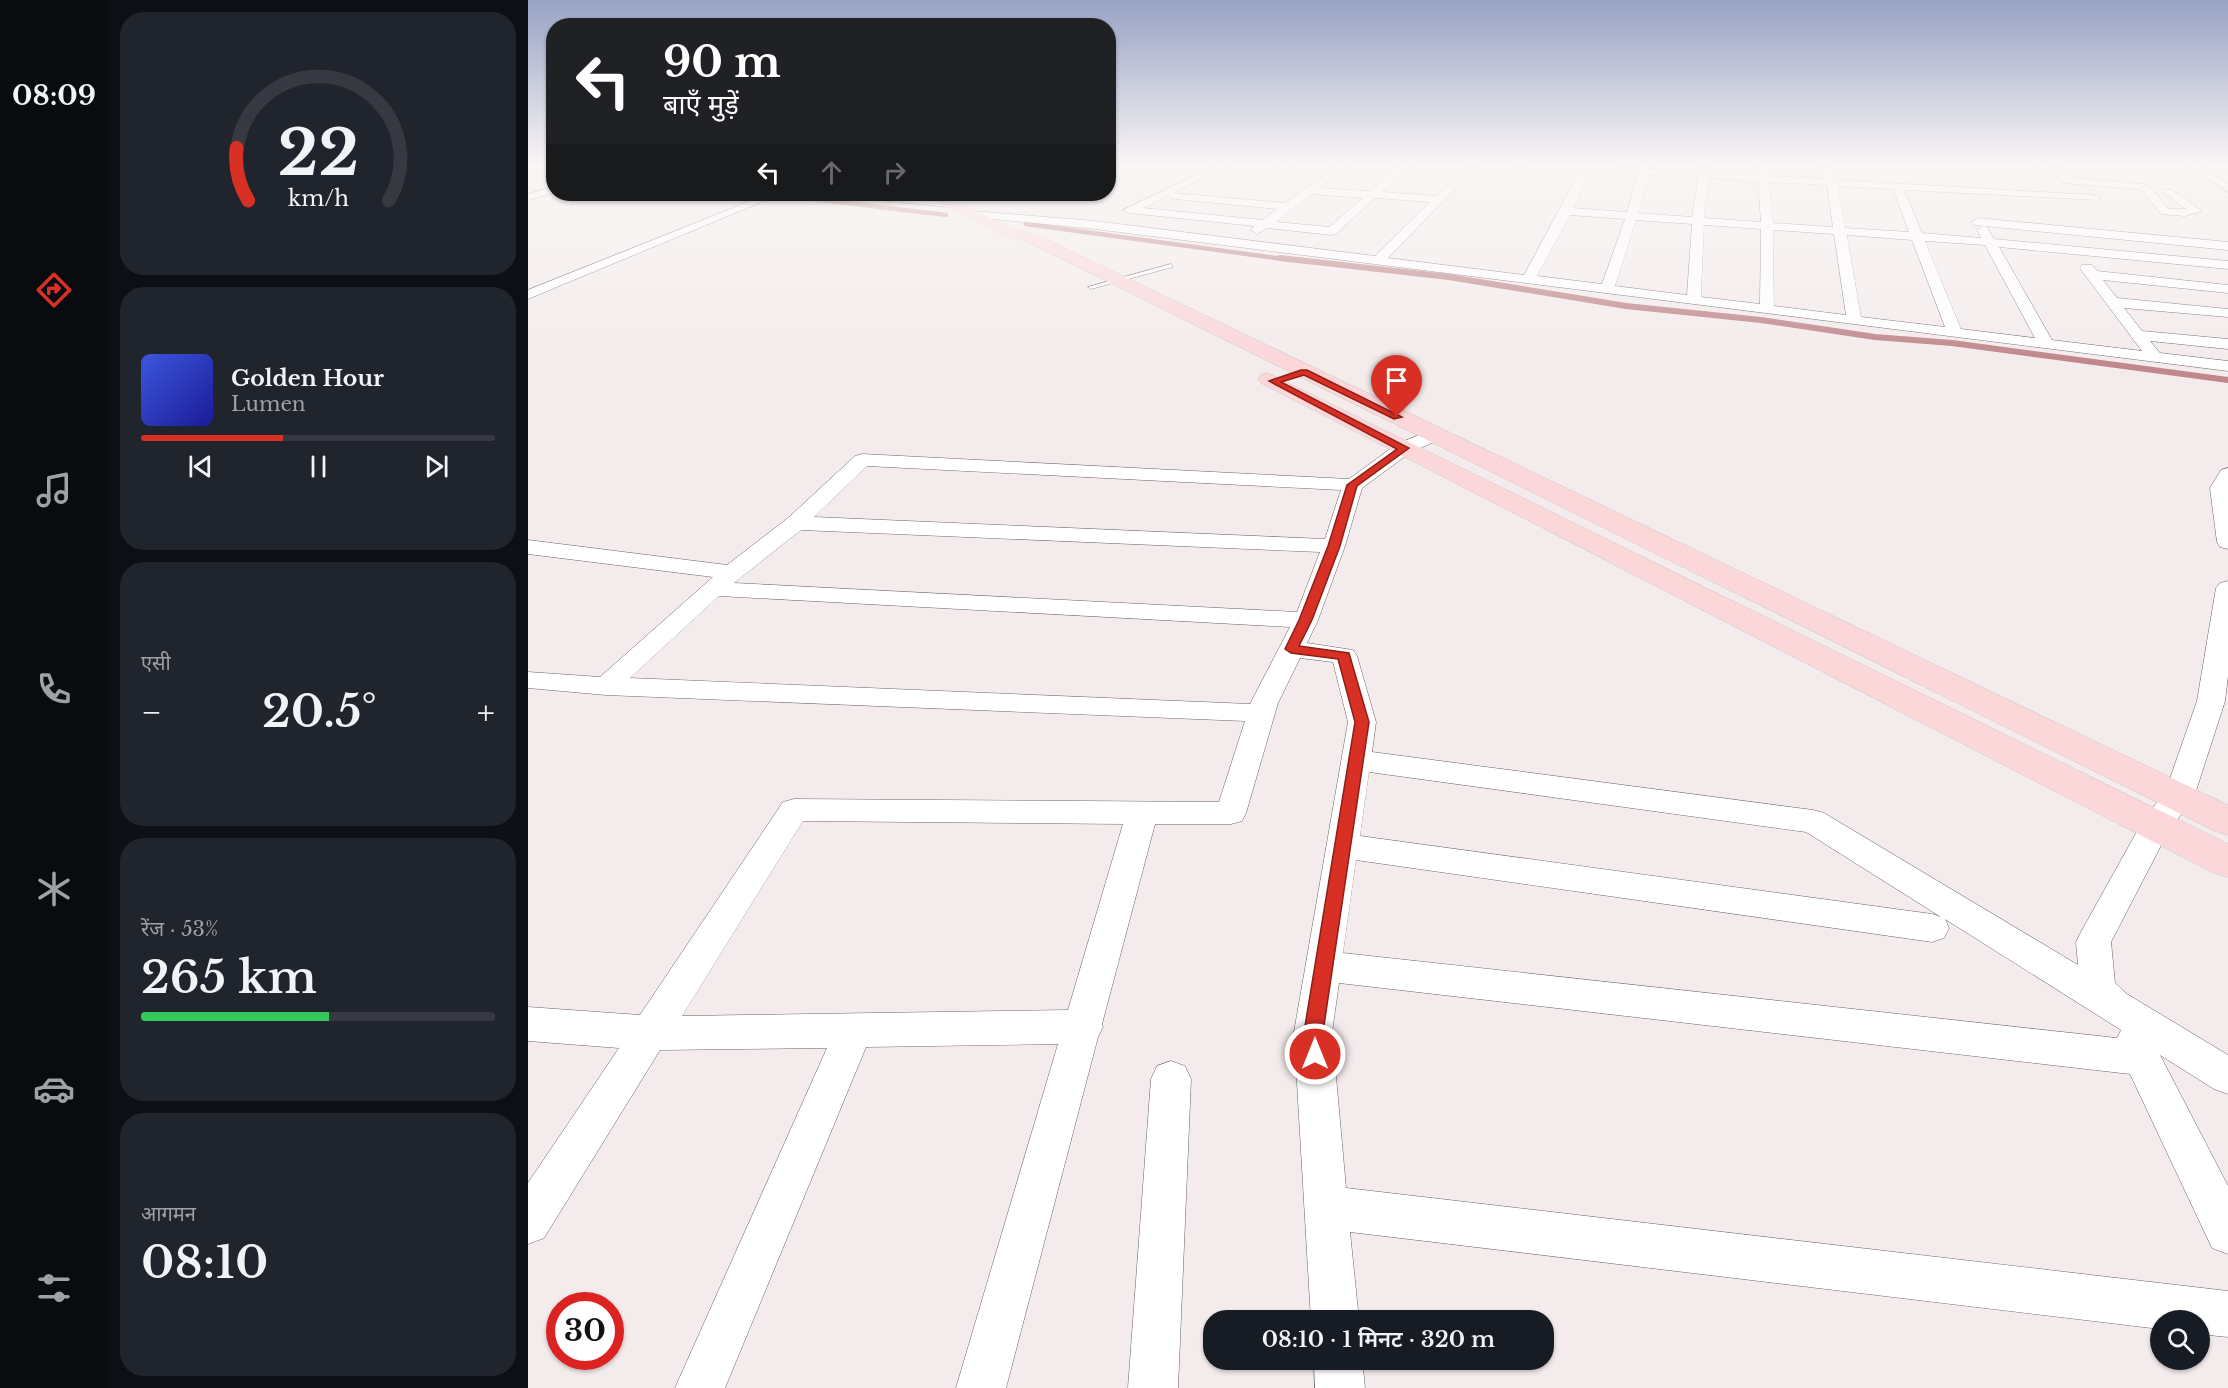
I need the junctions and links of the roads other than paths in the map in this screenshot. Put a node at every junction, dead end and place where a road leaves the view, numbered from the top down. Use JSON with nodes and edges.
{"nodes":[{"id":1,"x":691,"y":229,"type":"edge"},
{"id":2,"x":1002,"y":229,"type":"edge"},
{"id":3,"x":1125,"y":229,"type":"edge"},
{"id":4,"x":1260,"y":229,"type":"edge"},
{"id":5,"x":1307,"y":229,"type":"edge"},
{"id":6,"x":1334,"y":229,"type":"edge"},
{"id":7,"x":1409,"y":229,"type":"edge"},
{"id":8,"x":1556,"y":229,"type":"edge"},
{"id":9,"x":1627,"y":229,"type":"edge"},
{"id":10,"x":1698,"y":229,"type":"edge"},
{"id":11,"x":1767,"y":229,"type":"edge"},
{"id":12,"x":1822,"y":229,"type":"edge"},
{"id":13,"x":1914,"y":229,"type":"edge"},
{"id":14,"x":1982,"y":229,"type":"edge"},
{"id":15,"x":2049,"y":229,"type":"edge"},
{"id":16,"x":1840,"y":230,"type":"junction"},
{"id":17,"x":1012,"y":234,"type":"junction"},
{"id":18,"x":1917,"y":236,"type":"junction"},
{"id":19,"x":1990,"y":242,"type":"junction"},
{"id":20,"x":1240,"y":243,"type":"junction"},
{"id":21,"x":2228,"y":246,"type":"edge"},
{"id":22,"x":2073,"y":250,"type":"junction"},
{"id":23,"x":1378,"y":261,"type":"junction"},
{"id":24,"x":1171,"y":266,"type":"dead end"},
{"id":25,"x":2228,"y":266,"type":"edge"},
{"id":26,"x":2092,"y":275,"type":"junction"},
{"id":27,"x":1118,"y":280,"type":"junction"},
{"id":28,"x":1528,"y":280,"type":"junction"},
{"id":29,"x":1091,"y":287,"type":"junction"},
{"id":30,"x":2228,"y":289,"type":"edge"},
{"id":31,"x":1607,"y":290,"type":"junction"},
{"id":32,"x":528,"y":295,"type":"edge"},
{"id":33,"x":1694,"y":301,"type":"junction"},
{"id":34,"x":2112,"y":302,"type":"junction"},
{"id":35,"x":1767,"y":310,"type":"junction"},
{"id":36,"x":2228,"y":313,"type":"edge"},
{"id":37,"x":1854,"y":321,"type":"junction"},
{"id":38,"x":1955,"y":333,"type":"junction"},
{"id":39,"x":2137,"y":335,"type":"junction"},
{"id":40,"x":2048,"y":345,"type":"junction"},
{"id":41,"x":2228,"y":345,"type":"edge"},
{"id":42,"x":2155,"y":358,"type":"junction"},
{"id":43,"x":2228,"y":366,"type":"edge"},
{"id":44,"x":1304,"y":372,"type":"junction"},
{"id":45,"x":1273,"y":381,"type":"junction"},
{"id":46,"x":1434,"y":435,"type":"junction"},
{"id":47,"x":1404,"y":448,"type":"junction"},
{"id":48,"x":2228,"y":474,"type":"edge"},
{"id":49,"x":1353,"y":485,"type":"junction"},
{"id":50,"x":796,"y":522,"type":"junction"},
{"id":51,"x":2228,"y":542,"type":"edge"},
{"id":52,"x":1334,"y":546,"type":"junction"},
{"id":53,"x":528,"y":547,"type":"edge"},
{"id":54,"x":732,"y":572,"type":"junction"},
{"id":55,"x":2228,"y":588,"type":"edge"},
{"id":56,"x":712,"y":589,"type":"junction"},
{"id":57,"x":1298,"y":634,"type":"junction"},
{"id":58,"x":528,"y":680,"type":"edge"},
{"id":59,"x":606,"y":686,"type":"junction"},
{"id":60,"x":1260,"y":713,"type":"junction"},
{"id":61,"x":1357,"y":760,"type":"junction"},
{"id":62,"x":2180,"y":797,"type":"junction"},
{"id":63,"x":1142,"y":813,"type":"junction"},
{"id":64,"x":2228,"y":821,"type":"edge"},
{"id":65,"x":2156,"y":825,"type":"junction"},
{"id":66,"x":1343,"y":846,"type":"junction"},
{"id":67,"x":2228,"y":862,"type":"edge"},
{"id":68,"x":1932,"y":928,"type":"dead end"},
{"id":69,"x":1324,"y":966,"type":"junction"},
{"id":70,"x":2117,"y":1008,"type":"junction"},
{"id":71,"x":528,"y":1024,"type":"edge"},
{"id":72,"x":1084,"y":1027,"type":"junction"},
{"id":73,"x":854,"y":1030,"type":"junction"},
{"id":74,"x":651,"y":1033,"type":"junction"},
{"id":75,"x":2142,"y":1058,"type":"junction"},
{"id":76,"x":2228,"y":1076,"type":"edge"},
{"id":77,"x":1171,"y":1079,"type":"dead end"},
{"id":78,"x":1325,"y":1207,"type":"junction"},
{"id":79,"x":528,"y":1222,"type":"edge"},
{"id":80,"x":2228,"y":1232,"type":"edge"},
{"id":81,"x":1334,"y":1310,"type":"edge"},
{"id":82,"x":2228,"y":1314,"type":"edge"},
{"id":83,"x":1339,"y":1370,"type":"edge"},
{"id":84,"x":700,"y":1388,"type":"edge"},
{"id":85,"x":981,"y":1388,"type":"edge"},
{"id":86,"x":1154,"y":1388,"type":"edge"},
{"id":87,"x":1340,"y":1388,"type":"edge"}],
"edges":[{"from":1,"to":32,"type":"street"},
{"from":2,"to":17,"type":"main road"},
{"from":3,"to":20,"type":"street"},
{"from":4,"to":20,"type":"street"},
{"from":5,"to":6,"type":"street"},
{"from":7,"to":23,"type":"street"},
{"from":8,"to":28,"type":"street"},
{"from":9,"to":31,"type":"street"},
{"from":10,"to":33,"type":"street"},
{"from":11,"to":35,"type":"street"},
{"from":12,"to":16,"type":"street"},
{"from":13,"to":18,"type":"street"},
{"from":14,"to":19,"type":"street"},
{"from":15,"to":21,"type":"street"},
{"from":16,"to":18,"type":"street"},
{"from":16,"to":37,"type":"street"},
{"from":17,"to":27,"type":"main road"},
{"from":17,"to":29,"type":"main road"},
{"from":18,"to":19,"type":"street"},
{"from":18,"to":38,"type":"street"},
{"from":19,"to":22,"type":"street"},
{"from":19,"to":40,"type":"street"},
{"from":20,"to":23,"type":"street"},
{"from":22,"to":25,"type":"street"},
{"from":22,"to":26,"type":"street"},
{"from":23,"to":28,"type":"street"},
{"from":24,"to":27,"type":"lane"},
{"from":26,"to":30,"type":"street"},
{"from":26,"to":34,"type":"street"},
{"from":27,"to":29,"type":"lane"},
{"from":27,"to":44,"type":"main road"},
{"from":28,"to":31,"type":"street"},
{"from":29,"to":45,"type":"main road"},
{"from":31,"to":33,"type":"street"},
{"from":33,"to":35,"type":"street"},
{"from":34,"to":36,"type":"street"},
{"from":34,"to":39,"type":"street"},
{"from":35,"to":37,"type":"street"},
{"from":37,"to":38,"type":"street"},
{"from":38,"to":40,"type":"street"},
{"from":39,"to":41,"type":"street"},
{"from":39,"to":42,"type":"street"},
{"from":40,"to":42,"type":"street"},
{"from":42,"to":43,"type":"street"},
{"from":44,"to":45,"type":"main road"},
{"from":44,"to":46,"type":"main road"},
{"from":45,"to":47,"type":"main road"},
{"from":46,"to":47,"type":"street"},
{"from":46,"to":62,"type":"main road"},
{"from":47,"to":49,"type":"street"},
{"from":47,"to":65,"type":"main road"},
{"from":48,"to":51,"type":"street"},
{"from":49,"to":50,"type":"street"},
{"from":49,"to":52,"type":"street"},
{"from":50,"to":52,"type":"street"},
{"from":50,"to":54,"type":"street"},
{"from":52,"to":57,"type":"street"},
{"from":53,"to":54,"type":"street"},
{"from":54,"to":56,"type":"street"},
{"from":55,"to":62,"type":"street"},
{"from":56,"to":57,"type":"street"},
{"from":56,"to":59,"type":"street"},
{"from":57,"to":60,"type":"street"},
{"from":57,"to":61,"type":"street"},
{"from":58,"to":59,"type":"street"},
{"from":59,"to":60,"type":"street"},
{"from":60,"to":63,"type":"street"},
{"from":61,"to":66,"type":"street"},
{"from":61,"to":70,"type":"street"},
{"from":62,"to":64,"type":"main road"},
{"from":62,"to":65,"type":"street"},
{"from":63,"to":72,"type":"street"},
{"from":63,"to":74,"type":"street"},
{"from":65,"to":67,"type":"main road"},
{"from":65,"to":70,"type":"street"},
{"from":66,"to":68,"type":"street"},
{"from":66,"to":69,"type":"street"},
{"from":69,"to":75,"type":"street"},
{"from":69,"to":78,"type":"street"},
{"from":70,"to":75,"type":"street"},
{"from":70,"to":76,"type":"street"},
{"from":71,"to":74,"type":"street"},
{"from":72,"to":73,"type":"street"},
{"from":72,"to":85,"type":"street"},
{"from":73,"to":74,"type":"street"},
{"from":73,"to":84,"type":"street"},
{"from":74,"to":79,"type":"street"},
{"from":75,"to":80,"type":"street"},
{"from":77,"to":86,"type":"street"},
{"from":78,"to":81,"type":"street"},
{"from":78,"to":82,"type":"street"},
{"from":83,"to":87,"type":"street"}]}
